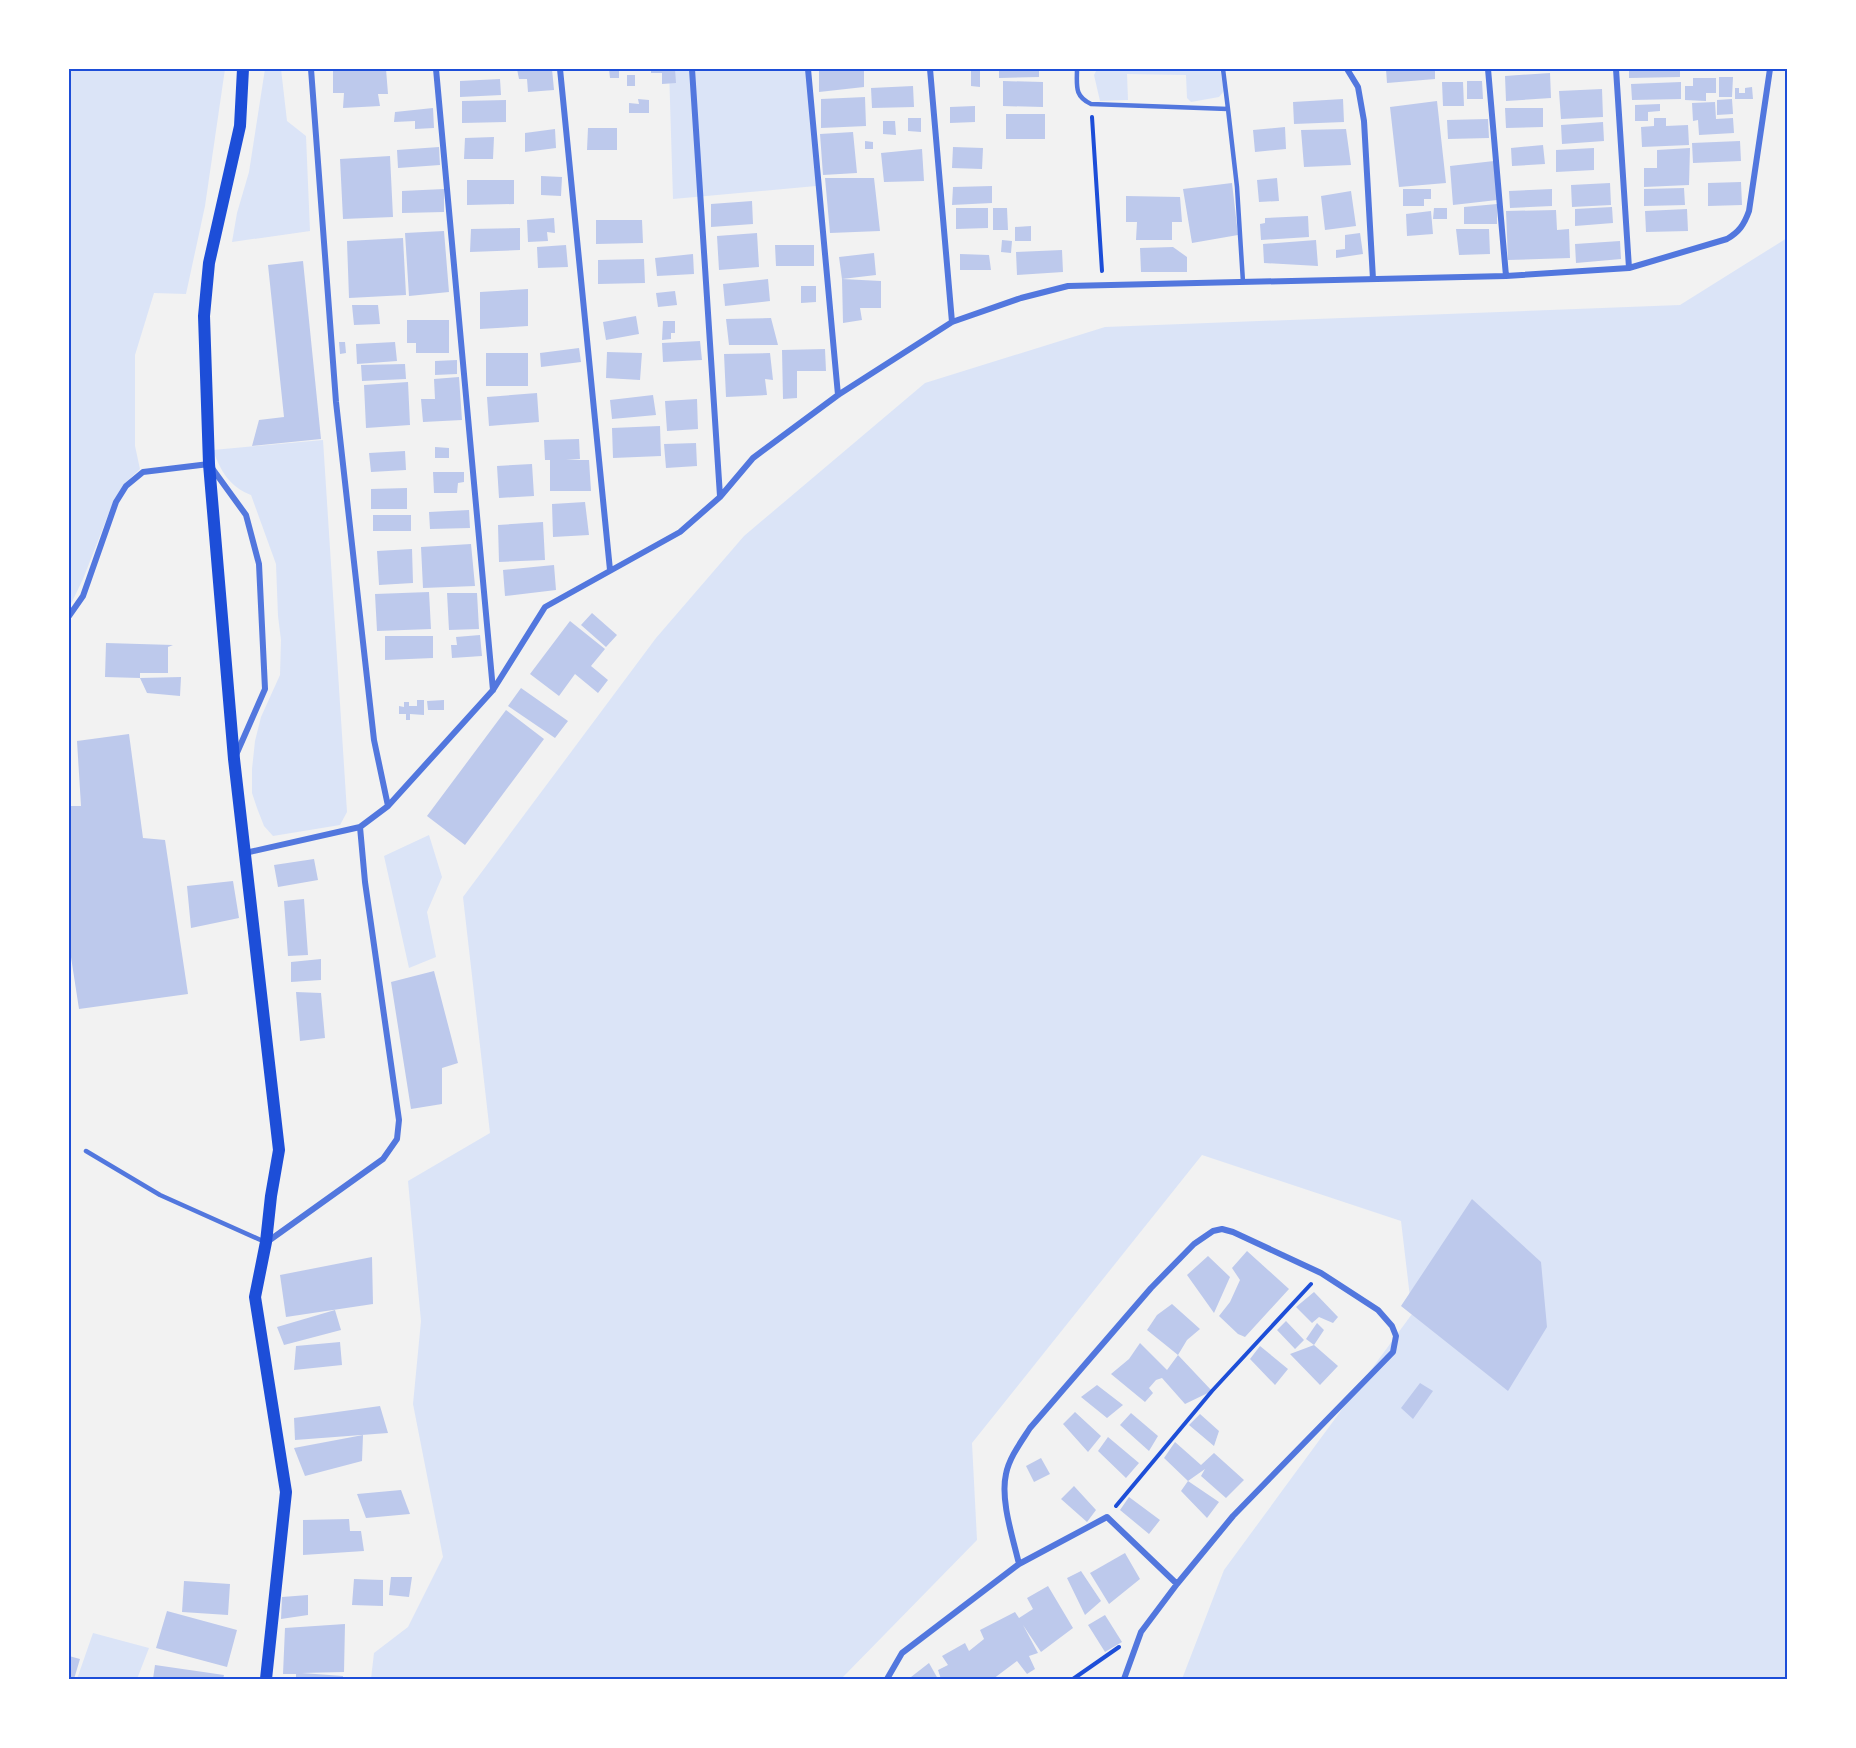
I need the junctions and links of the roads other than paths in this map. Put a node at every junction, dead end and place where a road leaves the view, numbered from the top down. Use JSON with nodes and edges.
{"nodes":[{"id":1,"x":243,"y":69,"type":"edge"},
{"id":2,"x":311,"y":69,"type":"edge"},
{"id":3,"x":436,"y":69,"type":"edge"},
{"id":4,"x":560,"y":69,"type":"edge"},
{"id":5,"x":692,"y":69,"type":"edge"},
{"id":6,"x":808,"y":69,"type":"edge"},
{"id":7,"x":930,"y":69,"type":"edge"},
{"id":8,"x":1077,"y":69,"type":"edge"},
{"id":9,"x":1223,"y":69,"type":"edge"},
{"id":10,"x":1347,"y":69,"type":"edge"},
{"id":11,"x":1488,"y":69,"type":"edge"},
{"id":12,"x":1616,"y":69,"type":"edge"},
{"id":13,"x":1770,"y":69,"type":"edge"},
{"id":14,"x":1228,"y":109,"type":"junction"},
{"id":15,"x":1629,"y":268,"type":"junction"},
{"id":16,"x":1506,"y":276,"type":"junction"},
{"id":17,"x":1373,"y":279,"type":"junction"},
{"id":18,"x":1243,"y":282,"type":"junction"},
{"id":19,"x":952,"y":322,"type":"junction"},
{"id":20,"x":838,"y":395,"type":"junction"},
{"id":21,"x":209,"y":464,"type":"junction"},
{"id":22,"x":720,"y":497,"type":"junction"},
{"id":23,"x":610,"y":570,"type":"junction"},
{"id":24,"x":69,"y":616,"type":"edge"},
{"id":25,"x":493,"y":690,"type":"junction"},
{"id":26,"x":234,"y":759,"type":"junction"},
{"id":27,"x":388,"y":806,"type":"junction"},
{"id":28,"x":360,"y":827,"type":"junction"},
{"id":29,"x":245,"y":853,"type":"junction"},
{"id":30,"x":86,"y":1151,"type":"dead end"},
{"id":31,"x":266,"y":1242,"type":"junction"},
{"id":32,"x":1019,"y":1564,"type":"junction"},
{"id":33,"x":1177,"y":1584,"type":"junction"},
{"id":34,"x":266,"y":1679,"type":"edge"},
{"id":35,"x":887,"y":1679,"type":"edge"},
{"id":36,"x":1124,"y":1679,"type":"edge"}],
"edges":[{"from":1,"to":21,"type":"main road"},
{"from":2,"to":27,"type":"street"},
{"from":3,"to":25,"type":"street"},
{"from":4,"to":23,"type":"street"},
{"from":5,"to":22,"type":"street"},
{"from":6,"to":20,"type":"street"},
{"from":7,"to":19,"type":"street"},
{"from":8,"to":14,"type":"lane"},
{"from":9,"to":14,"type":"lane"},
{"from":10,"to":17,"type":"street"},
{"from":11,"to":16,"type":"street"},
{"from":12,"to":15,"type":"street"},
{"from":13,"to":15,"type":"street"},
{"from":14,"to":18,"type":"lane"},
{"from":15,"to":16,"type":"street"},
{"from":16,"to":17,"type":"street"},
{"from":17,"to":18,"type":"street"},
{"from":18,"to":19,"type":"street"},
{"from":19,"to":20,"type":"street"},
{"from":20,"to":22,"type":"street"},
{"from":21,"to":24,"type":"street"},
{"from":21,"to":26,"type":"main road"},
{"from":21,"to":26,"type":"street"},
{"from":22,"to":23,"type":"street"},
{"from":23,"to":25,"type":"street"},
{"from":25,"to":27,"type":"street"},
{"from":26,"to":29,"type":"main road"},
{"from":27,"to":28,"type":"street"},
{"from":28,"to":29,"type":"street"},
{"from":28,"to":31,"type":"street"},
{"from":29,"to":31,"type":"main road"},
{"from":30,"to":31,"type":"lane"},
{"from":31,"to":34,"type":"main road"},
{"from":32,"to":33,"type":"street"},
{"from":32,"to":33,"type":"street"},
{"from":32,"to":35,"type":"street"},
{"from":33,"to":36,"type":"street"}]}
